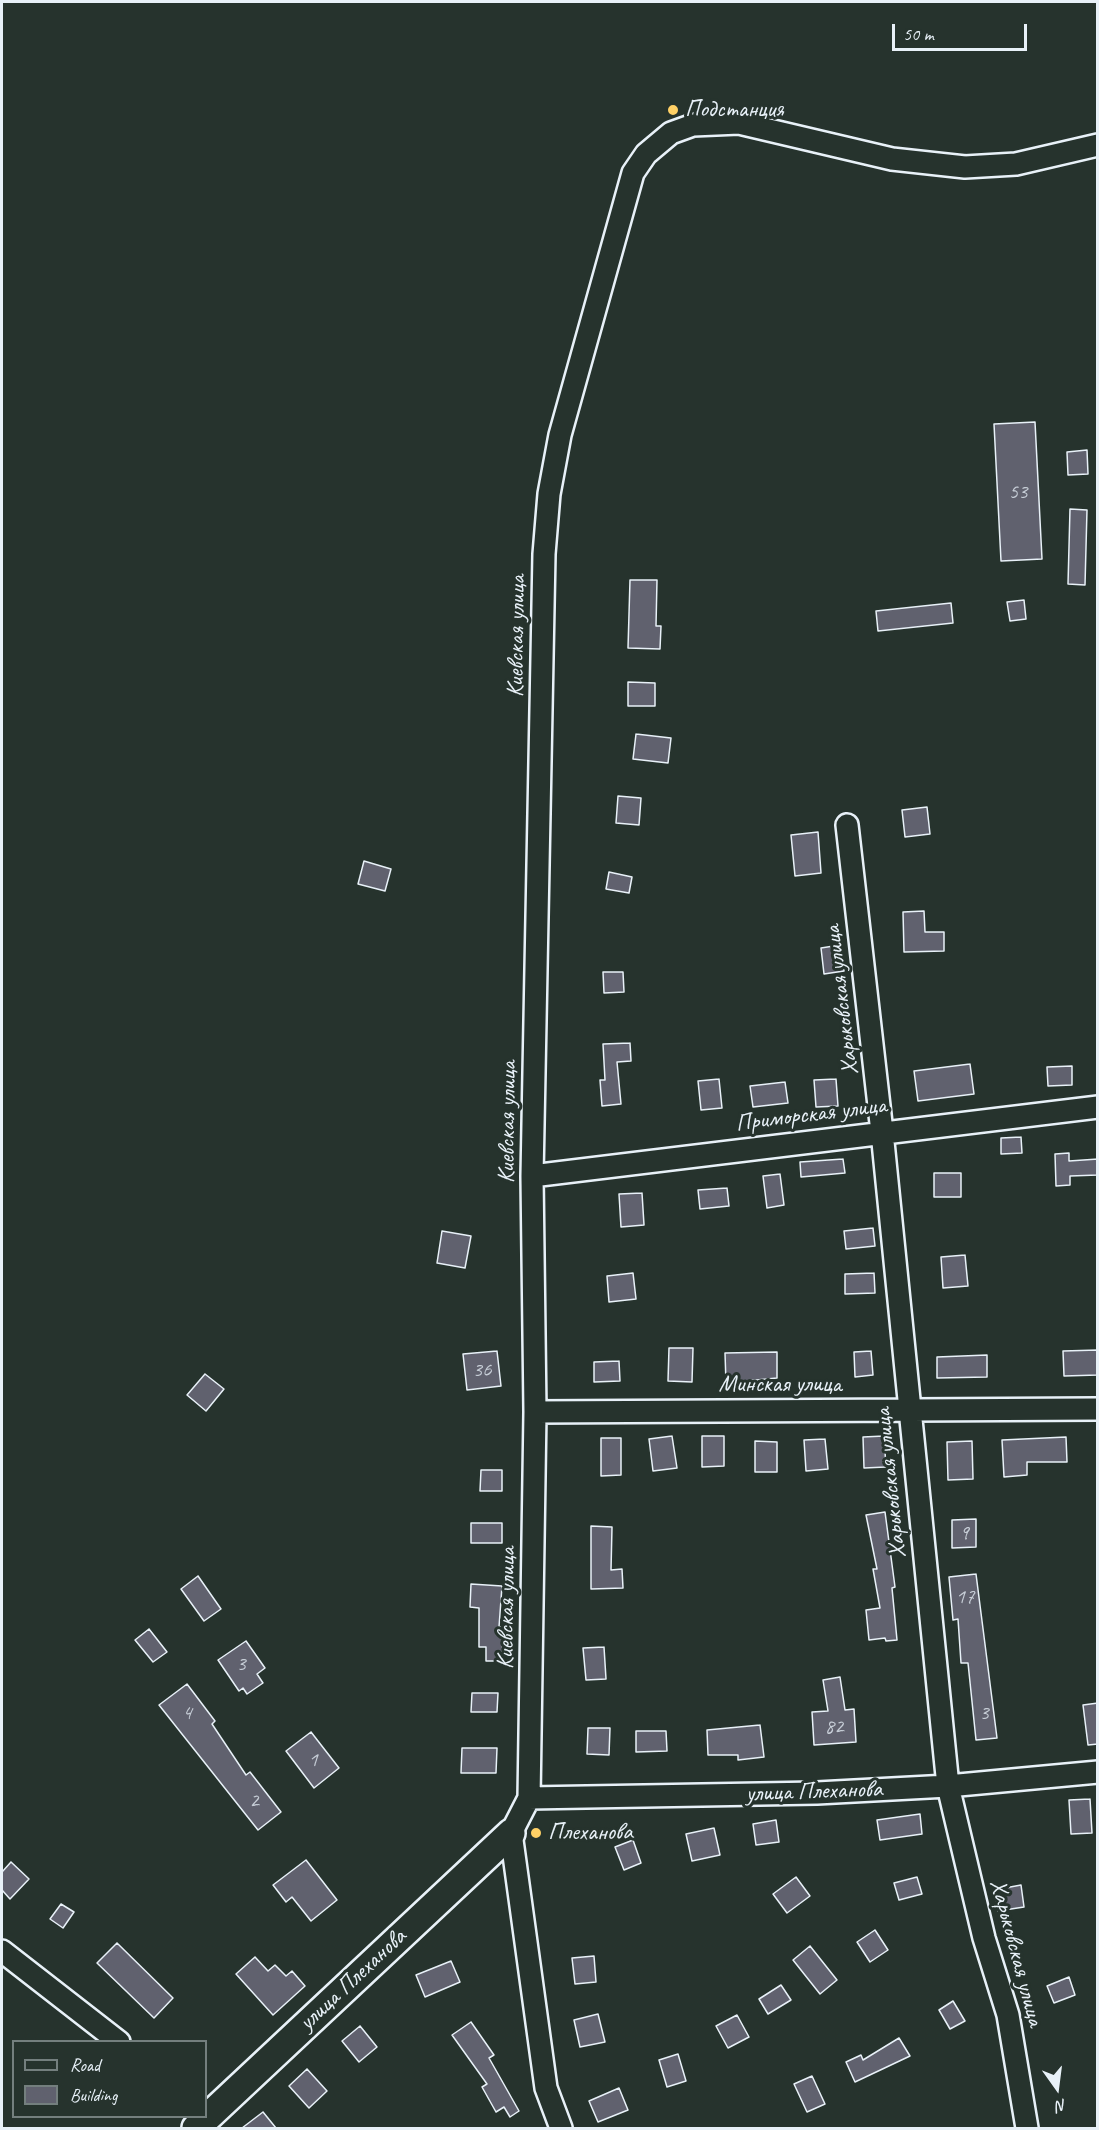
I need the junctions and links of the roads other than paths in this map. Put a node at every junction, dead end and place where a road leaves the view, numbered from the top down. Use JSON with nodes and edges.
{"nodes":[{"id":1,"x":1098,"y":145,"type":"edge"},
{"id":2,"x":847,"y":825,"type":"dead end"},
{"id":3,"x":1098,"y":1107,"type":"edge"},
{"id":4,"x":882,"y":1132,"type":"junction"},
{"id":5,"x":532,"y":1176,"type":"junction"},
{"id":6,"x":1098,"y":1409,"type":"edge"},
{"id":7,"x":908,"y":1410,"type":"junction"},
{"id":8,"x":536,"y":1412,"type":"junction"},
{"id":9,"x":1098,"y":1772,"type":"edge"},
{"id":10,"x":948,"y":1786,"type":"junction"},
{"id":11,"x":529,"y":1798,"type":"junction"},
{"id":12,"x":511,"y":1833,"type":"junction"},
{"id":13,"x":2,"y":1951,"type":"edge"},
{"id":14,"x":115,"y":2040,"type":"edge"},
{"id":15,"x":207,"y":2118,"type":"edge"},
{"id":16,"x":561,"y":2128,"type":"edge"},
{"id":17,"x":1027,"y":2128,"type":"edge"}],
"edges":[{"from":1,"to":5,"type":"street","name":"Киевская улица"},
{"from":2,"to":4,"type":"street","name":"Харьковская улица"},
{"from":3,"to":4,"type":"street","name":"Приморская улица"},
{"from":4,"to":5,"type":"street","name":"Приморская улица"},
{"from":4,"to":7,"type":"street","name":"Харьковская улица"},
{"from":5,"to":8,"type":"street","name":"Киевская улица"},
{"from":6,"to":7,"type":"street","name":"Минская улица"},
{"from":7,"to":8,"type":"street","name":"Минская улица"},
{"from":7,"to":10,"type":"street","name":"Харьковская улица"},
{"from":8,"to":11,"type":"street","name":"Киевская улица"},
{"from":9,"to":10,"type":"street","name":"улица Плеханова"},
{"from":10,"to":11,"type":"street","name":"улица Плеханова"},
{"from":10,"to":17,"type":"street","name":"Харьковская улица"},
{"from":11,"to":12,"type":"street","name":"Киевская улица"},
{"from":12,"to":15,"type":"street","name":"улица Плеханова"},
{"from":12,"to":16,"type":"street"},
{"from":13,"to":14,"type":"street"}]}
